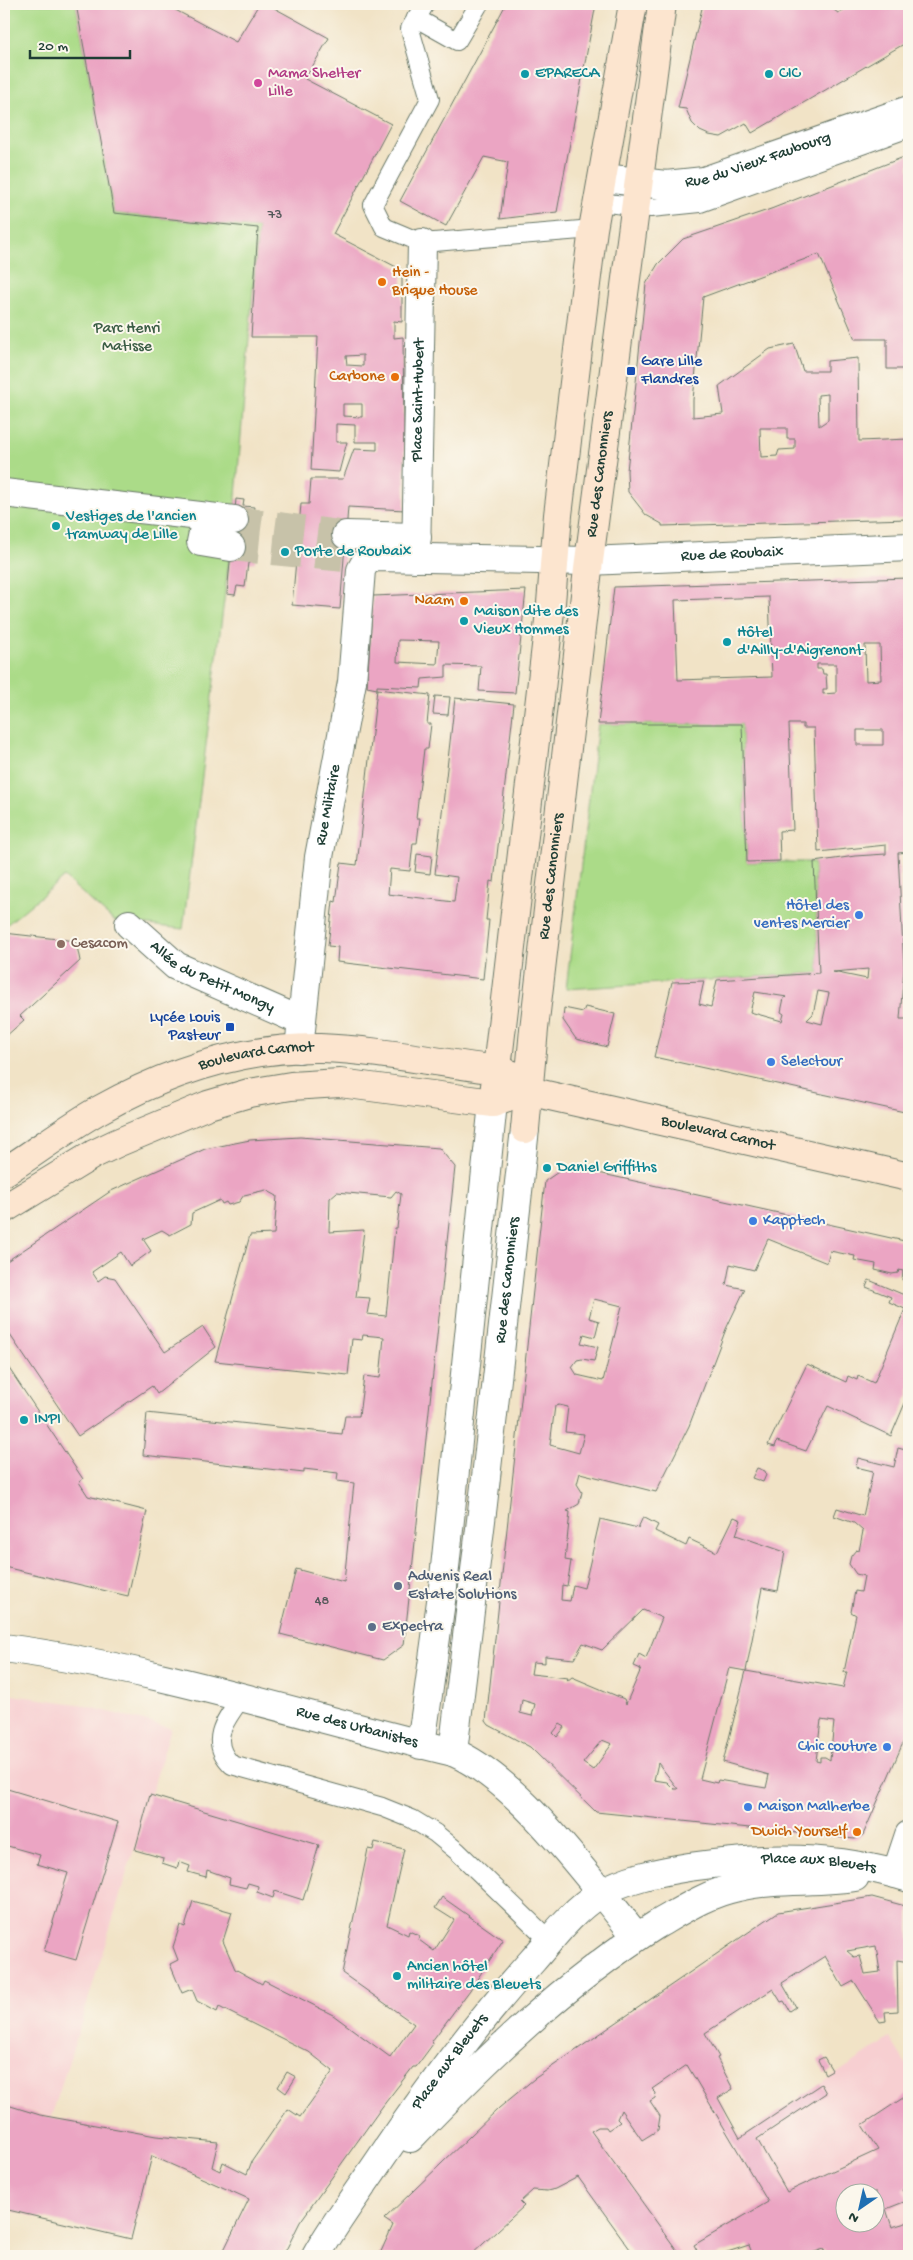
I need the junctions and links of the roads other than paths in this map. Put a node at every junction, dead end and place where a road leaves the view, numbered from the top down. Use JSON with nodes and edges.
{"nodes":[{"id":1,"x":479,"y":4,"type":"edge"},
{"id":2,"x":633,"y":4,"type":"edge"},
{"id":3,"x":662,"y":4,"type":"edge"},
{"id":4,"x":421,"y":11,"type":"edge"},
{"id":5,"x":909,"y":110,"type":"edge"},
{"id":6,"x":909,"y":128,"type":"edge"},
{"id":7,"x":600,"y":190,"type":"junction"},
{"id":8,"x":636,"y":195,"type":"junction"},
{"id":9,"x":593,"y":229,"type":"junction"},
{"id":10,"x":422,"y":243,"type":"junction"},
{"id":11,"x":4,"y":493,"type":"edge"},
{"id":12,"x":206,"y":518,"type":"junction"},
{"id":13,"x":234,"y":520,"type":"tunnel mouth"},
{"id":14,"x":231,"y":547,"type":"tunnel mouth"},
{"id":15,"x":909,"y":547,"type":"edge"},
{"id":16,"x":416,"y":548,"type":"junction"},
{"id":17,"x":555,"y":560,"type":"junction"},
{"id":18,"x":589,"y":562,"type":"junction"},
{"id":19,"x":129,"y":924,"type":"dead end"},
{"id":20,"x":301,"y":1021,"type":"junction"},
{"id":21,"x":299,"y":1049,"type":"junction"},
{"id":22,"x":498,"y":1070,"type":"junction"},
{"id":23,"x":528,"y":1091,"type":"junction"},
{"id":24,"x":493,"y":1103,"type":"junction"},
{"id":25,"x":4,"y":1172,"type":"edge"},
{"id":26,"x":909,"y":1177,"type":"edge"},
{"id":27,"x":4,"y":1209,"type":"edge"},
{"id":28,"x":4,"y":1648,"type":"edge"},
{"id":29,"x":242,"y":1697,"type":"junction"},
{"id":30,"x":421,"y":1744,"type":"junction"},
{"id":31,"x":452,"y":1752,"type":"junction"},
{"id":32,"x":909,"y":1834,"type":"edge"},
{"id":33,"x":903,"y":1876,"type":"edge"},
{"id":34,"x":600,"y":1893,"type":"junction"},
{"id":35,"x":637,"y":1937,"type":"junction"},
{"id":36,"x":550,"y":1941,"type":"junction"},
{"id":37,"x":355,"y":2196,"type":"junction"},
{"id":38,"x":316,"y":2256,"type":"edge"}],
"edges":[{"from":1,"to":4,"type":"lane"},
{"from":2,"to":7,"type":"street","name":"Rue des Canonniers"},
{"from":3,"to":8,"type":"street","name":"Rue des Canonniers"},
{"from":4,"to":10,"type":"lane"},
{"from":5,"to":8,"type":"street","name":"Rue du Vieux Faubourg"},
{"from":6,"to":8,"type":"lane"},
{"from":7,"to":8,"type":"street","name":"Rue du Vieux Faubourg"},
{"from":7,"to":9,"type":"street","name":"Rue des Canonniers"},
{"from":8,"to":18,"type":"street","name":"Rue des Canonniers"},
{"from":9,"to":10,"type":"lane"},
{"from":9,"to":17,"type":"street","name":"Rue des Canonniers"},
{"from":10,"to":16,"type":"street","name":"Place Saint-Hubert"},
{"from":11,"to":12,"type":"street"},
{"from":12,"to":13,"type":"street"},
{"from":12,"to":14,"type":"street"},
{"from":15,"to":18,"type":"street","name":"Rue de Roubaix"},
{"from":16,"to":17,"type":"street"},
{"from":16,"to":20,"type":"street","name":"Rue Militaire"},
{"from":17,"to":18,"type":"street","name":"Rue de Roubaix"},
{"from":17,"to":22,"type":"street","name":"Rue des Canonniers"},
{"from":18,"to":23,"type":"street","name":"Rue des Canonniers"},
{"from":19,"to":20,"type":"street","name":"Allée du Petit Mongy"},
{"from":20,"to":21,"type":"street","name":"Rue Militaire"},
{"from":21,"to":22,"type":"street","name":"Boulevard Carnot"},
{"from":21,"to":25,"type":"street","name":"Boulevard Carnot"},
{"from":22,"to":23,"type":"street","name":"Boulevard Carnot"},
{"from":22,"to":24,"type":"street","name":"Rue des Canonniers"},
{"from":23,"to":24,"type":"street","name":"Boulevard Carnot"},
{"from":23,"to":26,"type":"street","name":"Boulevard Carnot"},
{"from":23,"to":31,"type":"street","name":"Rue des Canonniers"},
{"from":24,"to":27,"type":"street","name":"Boulevard Carnot"},
{"from":24,"to":30,"type":"street","name":"Rue des Canonniers"},
{"from":28,"to":29,"type":"street","name":"Rue des Urbanistes"},
{"from":29,"to":30,"type":"street","name":"Rue des Urbanistes"},
{"from":29,"to":36,"type":"lane"},
{"from":30,"to":31,"type":"street","name":"Rue des Urbanistes"},
{"from":31,"to":34,"type":"street","name":"Rue des Urbanistes"},
{"from":32,"to":33,"type":"street"},
{"from":33,"to":34,"type":"street","name":"Place aux Bleuets"},
{"from":33,"to":35,"type":"street","name":"Place aux Bleuets"},
{"from":34,"to":35,"type":"street","name":"Rue des Urbanistes"},
{"from":34,"to":36,"type":"street","name":"Place aux Bleuets"},
{"from":35,"to":37,"type":"street","name":"Place aux Bleuets"},
{"from":36,"to":37,"type":"street","name":"Place aux Bleuets"},
{"from":37,"to":38,"type":"street","name":"Place aux Bleuets"}]}
